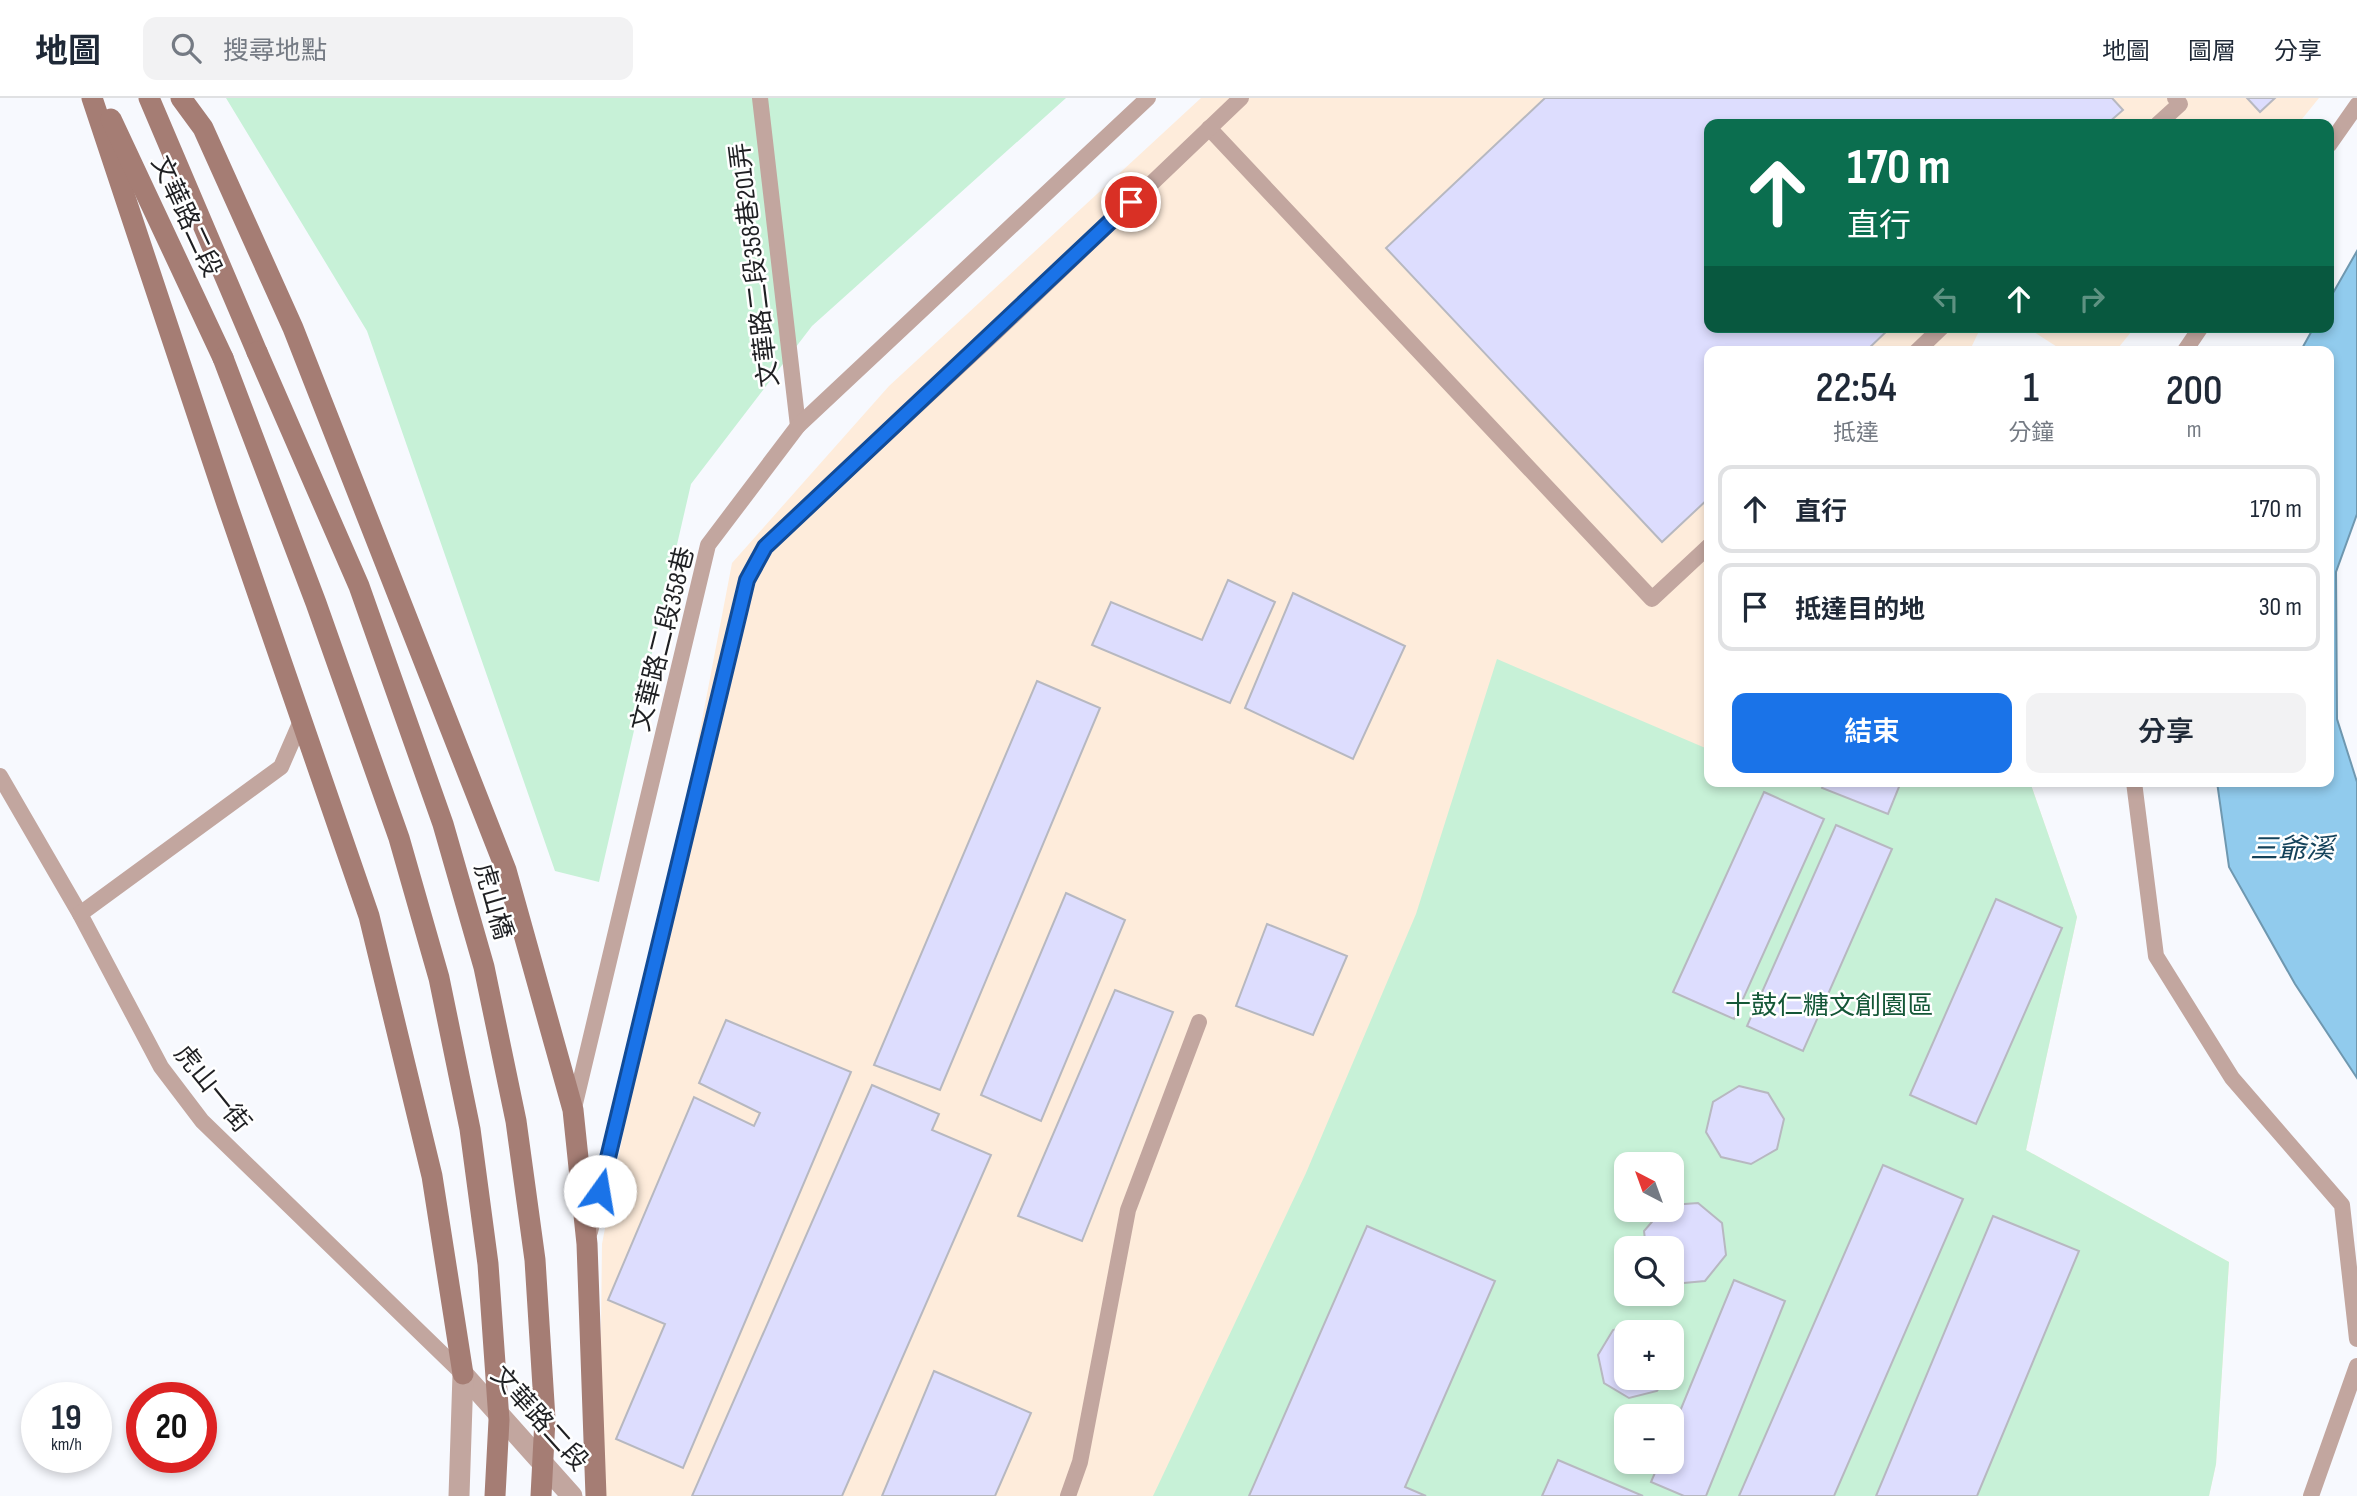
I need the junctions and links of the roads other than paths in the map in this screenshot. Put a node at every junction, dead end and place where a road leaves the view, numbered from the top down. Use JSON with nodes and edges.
{"nodes":[{"id":1,"x":92,"y":98,"type":"edge"},
{"id":2,"x":101,"y":98,"type":"edge"},
{"id":3,"x":149,"y":98,"type":"edge"},
{"id":4,"x":181,"y":98,"type":"edge"},
{"id":5,"x":760,"y":98,"type":"edge"},
{"id":6,"x":1148,"y":98,"type":"edge"},
{"id":7,"x":1241,"y":98,"type":"edge"},
{"id":8,"x":2175,"y":98,"type":"edge"},
{"id":9,"x":2357,"y":105,"type":"edge"},
{"id":10,"x":2164,"y":119,"type":"edge"},
{"id":11,"x":1209,"y":128,"type":"junction"},
{"id":12,"x":2334,"y":138,"type":"edge"},
{"id":13,"x":1936,"y":333,"type":"edge"},
{"id":14,"x":1922,"y":346,"type":"edge"},
{"id":15,"x":257,"y":352,"type":"joint"},
{"id":16,"x":798,"y":426,"type":"junction"},
{"id":17,"x":1704,"y":551,"type":"edge"},
{"id":18,"x":301,"y":720,"type":"junction"},
{"id":19,"x":0,"y":776,"type":"edge"},
{"id":20,"x":2135,"y":787,"type":"edge"},
{"id":21,"x":80,"y":914,"type":"junction"},
{"id":22,"x":1199,"y":1022,"type":"dead end"},
{"id":23,"x":573,"y":1110,"type":"junction"},
{"id":24,"x":587,"y":1244,"type":"junction"},
{"id":25,"x":2357,"y":1339,"type":"edge"},
{"id":26,"x":2357,"y":1366,"type":"edge"},
{"id":27,"x":463,"y":1374,"type":"junction"},
{"id":28,"x":459,"y":1496,"type":"edge"},
{"id":29,"x":495,"y":1496,"type":"edge"},
{"id":30,"x":541,"y":1496,"type":"edge"},
{"id":31,"x":572,"y":1496,"type":"edge"},
{"id":32,"x":596,"y":1496,"type":"edge"},
{"id":33,"x":1068,"y":1496,"type":"edge"},
{"id":34,"x":2311,"y":1496,"type":"edge"}],
"edges":[{"from":1,"to":18,"type":"street"},
{"from":2,"to":29,"type":"street","name":"文華路二段","bridge":true},
{"from":3,"to":15,"type":"street","name":"文華路二段"},
{"from":4,"to":23,"type":"street"},
{"from":5,"to":16,"type":"lane","name":"文華路二段358巷201弄"},
{"from":6,"to":16,"type":"lane","name":"文華路二段358巷"},
{"from":7,"to":11,"type":"lane"},
{"from":8,"to":10,"type":"lane"},
{"from":9,"to":12,"type":"lane"},
{"from":11,"to":17,"type":"lane"},
{"from":11,"to":24,"type":"lane"},
{"from":13,"to":14,"type":"lane"},
{"from":15,"to":30,"type":"street","name":"虎山橋","bridge":true},
{"from":16,"to":23,"type":"lane","name":"文華路二段358巷"},
{"from":18,"to":21,"type":"lane"},
{"from":18,"to":27,"type":"street"},
{"from":19,"to":21,"type":"lane","name":"虎山一街"},
{"from":20,"to":25,"type":"lane"},
{"from":21,"to":27,"type":"lane","name":"虎山一街"},
{"from":22,"to":33,"type":"lane"},
{"from":23,"to":24,"type":"street"},
{"from":24,"to":32,"type":"street"},
{"from":26,"to":34,"type":"lane"},
{"from":27,"to":28,"type":"street","name":"文華路二段"},
{"from":27,"to":31,"type":"street","name":"文華路二段"}]}
